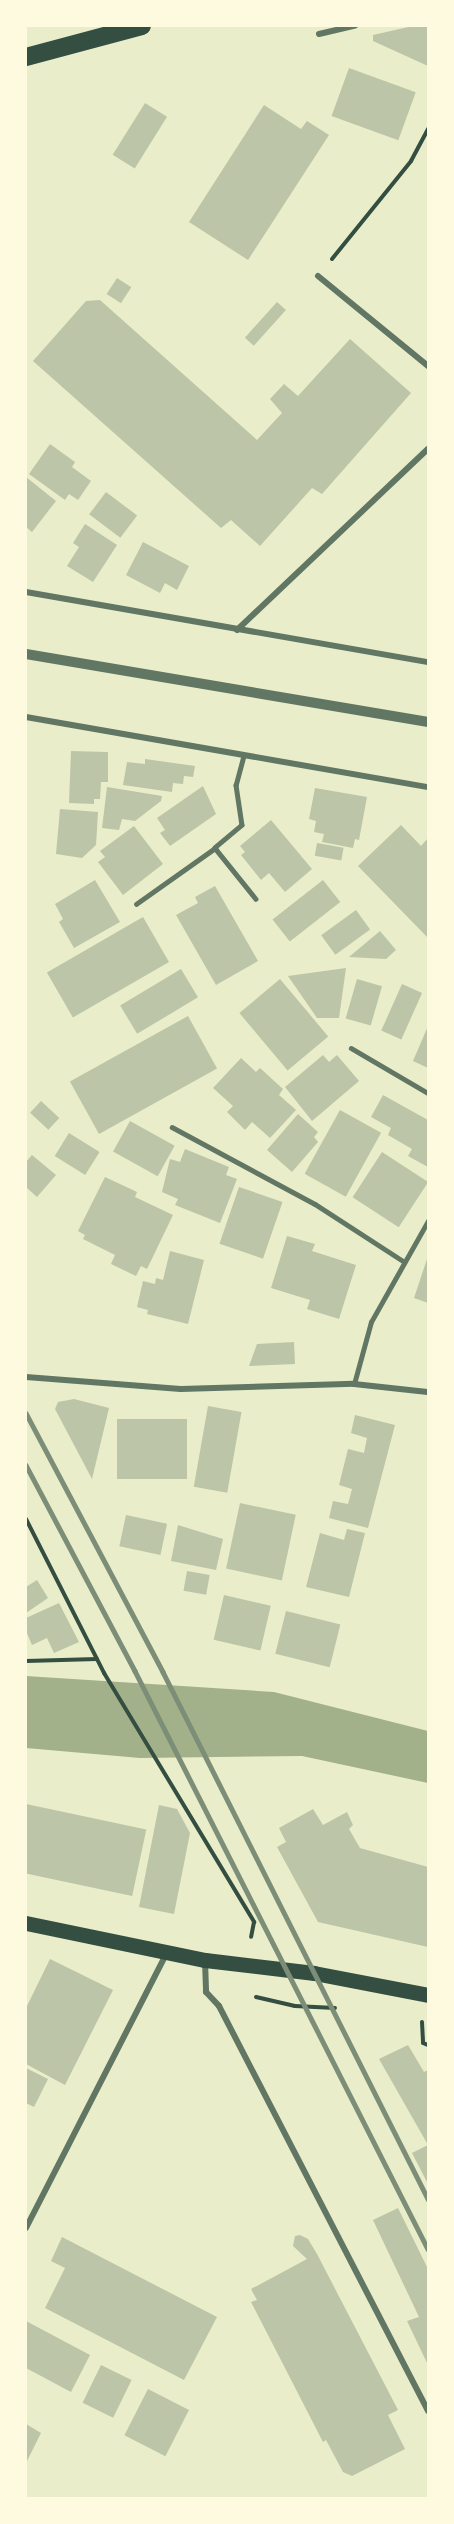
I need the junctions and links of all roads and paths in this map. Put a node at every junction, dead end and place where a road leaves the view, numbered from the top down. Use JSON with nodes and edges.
{"nodes":[{"id":1,"x":142,"y":26,"type":"edge"},
{"id":2,"x":355,"y":26,"type":"edge"},
{"id":3,"x":319,"y":34,"type":"dead end"},
{"id":4,"x":26,"y":57,"type":"edge"},
{"id":5,"x":429,"y":129,"type":"edge"},
{"id":6,"x":318,"y":276,"type":"joint"},
{"id":7,"x":429,"y":366,"type":"edge"},
{"id":8,"x":429,"y":449,"type":"edge"},
{"id":9,"x":26,"y":592,"type":"edge"},
{"id":10,"x":237,"y":630,"type":"junction"},
{"id":11,"x":26,"y":654,"type":"edge"},
{"id":12,"x":429,"y":662,"type":"edge"},
{"id":13,"x":26,"y":717,"type":"edge"},
{"id":14,"x":429,"y":722,"type":"edge"},
{"id":15,"x":244,"y":756,"type":"junction"},
{"id":16,"x":429,"y":788,"type":"edge"},
{"id":17,"x":215,"y":848,"type":"junction"},
{"id":18,"x":256,"y":899,"type":"dead end"},
{"id":19,"x":136,"y":904,"type":"dead end"},
{"id":20,"x":351,"y":1048,"type":"dead end"},
{"id":21,"x":429,"y":1093,"type":"edge"},
{"id":22,"x":172,"y":1127,"type":"dead end"},
{"id":23,"x":429,"y":1221,"type":"edge"},
{"id":24,"x":403,"y":1261,"type":"junction"},
{"id":25,"x":26,"y":1377,"type":"edge"},
{"id":26,"x":354,"y":1384,"type":"junction"},
{"id":27,"x":429,"y":1392,"type":"edge"},
{"id":28,"x":26,"y":1519,"type":"edge"},
{"id":29,"x":97,"y":1659,"type":"junction"},
{"id":30,"x":26,"y":1661,"type":"edge"},
{"id":31,"x":26,"y":1923,"type":"edge"},
{"id":32,"x":167,"y":1952,"type":"junction"},
{"id":33,"x":205,"y":1960,"type":"junction"},
{"id":34,"x":246,"y":1966,"type":"junction"},
{"id":35,"x":245,"y":1994,"type":"dead end"},
{"id":36,"x":429,"y":1995,"type":"edge"},
{"id":37,"x":344,"y":2009,"type":"dead end"},
{"id":38,"x":422,"y":2015,"type":"dead end"},
{"id":39,"x":429,"y":2045,"type":"edge"},
{"id":40,"x":26,"y":2228,"type":"edge"},
{"id":41,"x":429,"y":2411,"type":"edge"}],
"edges":[{"from":1,"to":4,"type":"highway"},
{"from":2,"to":3,"type":"street"},
{"from":5,"to":6,"type":"path"},
{"from":6,"to":7,"type":"street"},
{"from":8,"to":10,"type":"street"},
{"from":9,"to":10,"type":"street"},
{"from":10,"to":12,"type":"street"},
{"from":11,"to":14,"type":"street"},
{"from":13,"to":15,"type":"street"},
{"from":15,"to":16,"type":"street"},
{"from":15,"to":17,"type":"lane"},
{"from":17,"to":18,"type":"lane"},
{"from":17,"to":19,"type":"lane"},
{"from":20,"to":21,"type":"lane"},
{"from":22,"to":24,"type":"lane"},
{"from":23,"to":24,"type":"lane"},
{"from":24,"to":26,"type":"lane"},
{"from":25,"to":26,"type":"street"},
{"from":26,"to":27,"type":"street"},
{"from":28,"to":29,"type":"path"},
{"from":29,"to":30,"type":"path"},
{"from":29,"to":34,"type":"path"},
{"from":31,"to":32,"type":"main road"},
{"from":32,"to":33,"type":"main road"},
{"from":32,"to":40,"type":"street"},
{"from":33,"to":34,"type":"main road"},
{"from":33,"to":41,"type":"street"},
{"from":34,"to":36,"type":"main road"},
{"from":35,"to":37,"type":"path"},
{"from":38,"to":39,"type":"path"}]}
